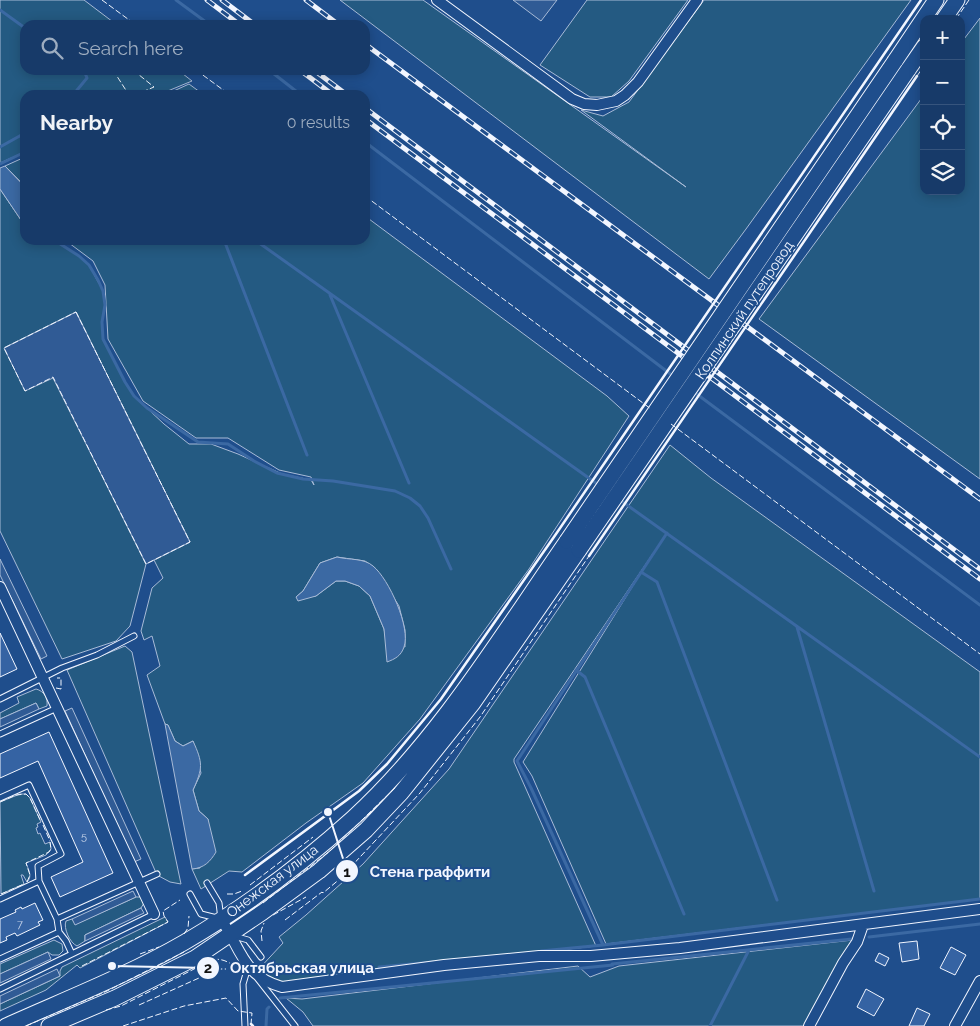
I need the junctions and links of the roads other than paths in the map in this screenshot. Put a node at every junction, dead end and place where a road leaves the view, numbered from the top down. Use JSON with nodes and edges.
{"nodes":[{"id":1,"x":438,"y":0,"type":"edge"},
{"id":2,"x":697,"y":0,"type":"edge"},
{"id":3,"x":936,"y":0,"type":"edge"},
{"id":4,"x":957,"y":0,"type":"edge"},
{"id":5,"x":947,"y":15,"type":"edge"},
{"id":6,"x":920,"y":53,"type":"edge"},
{"id":7,"x":567,"y":541,"type":"joint"},
{"id":8,"x":579,"y":550,"type":"joint"},
{"id":9,"x":0,"y":587,"type":"edge"},
{"id":10,"x":134,"y":636,"type":"dead end"},
{"id":11,"x":44,"y":677,"type":"junction"},
{"id":12,"x":0,"y":699,"type":"edge"},
{"id":13,"x":58,"y":708,"type":"junction"},
{"id":14,"x":0,"y":734,"type":"edge"},
{"id":15,"x":0,"y":798,"type":"edge"},
{"id":16,"x":156,"y":874,"type":"dead end"},
{"id":17,"x":39,"y":881,"type":"junction"},
{"id":18,"x":139,"y":881,"type":"junction"},
{"id":19,"x":207,"y":883,"type":"dead end"},
{"id":20,"x":190,"y":894,"type":"dead end"},
{"id":21,"x":0,"y":899,"type":"edge"},
{"id":22,"x":980,"y":909,"type":"edge"},
{"id":23,"x":154,"y":914,"type":"joint"},
{"id":24,"x":57,"y":919,"type":"junction"},
{"id":25,"x":221,"y":919,"type":"junction"},
{"id":26,"x":863,"y":925,"type":"junction"},
{"id":27,"x":59,"y":932,"type":"junction"},
{"id":28,"x":231,"y":935,"type":"junction"},
{"id":29,"x":72,"y":954,"type":"junction"},
{"id":30,"x":261,"y":957,"type":"dead end"},
{"id":31,"x":0,"y":959,"type":"edge"},
{"id":32,"x":248,"y":967,"type":"junction"},
{"id":33,"x":980,"y":981,"type":"edge"},
{"id":34,"x":0,"y":989,"type":"edge"},
{"id":35,"x":6,"y":1026,"type":"edge"},
{"id":36,"x":49,"y":1026,"type":"edge"},
{"id":37,"x":245,"y":1026,"type":"edge"},
{"id":38,"x":295,"y":1026,"type":"edge"},
{"id":39,"x":809,"y":1026,"type":"edge"},
{"id":40,"x":955,"y":1026,"type":"edge"}],
"edges":[{"from":1,"to":2,"type":"street"},
{"from":3,"to":7,"type":"main road","name":"Колпинский путепровод","bridge":true},
{"from":4,"to":5,"type":"main road"},
{"from":6,"to":8,"type":"main road","name":"Колпинский путепровод","bridge":true},
{"from":7,"to":25,"type":"main road","name":"Онежская улица"},
{"from":8,"to":28,"type":"main road","name":"Онежская улица"},
{"from":9,"to":11,"type":"street"},
{"from":10,"to":11,"type":"lane"},
{"from":11,"to":12,"type":"lane"},
{"from":11,"to":13,"type":"street"},
{"from":13,"to":14,"type":"lane"},
{"from":13,"to":18,"type":"street"},
{"from":15,"to":17,"type":"lane"},
{"from":16,"to":18,"type":"lane"},
{"from":17,"to":21,"type":"lane"},
{"from":17,"to":24,"type":"lane"},
{"from":18,"to":23,"type":"street"},
{"from":18,"to":24,"type":"lane"},
{"from":19,"to":25,"type":"lane"},
{"from":20,"to":25,"type":"lane"},
{"from":22,"to":26,"type":"street"},
{"from":23,"to":29,"type":"lane"},
{"from":24,"to":27,"type":"lane"},
{"from":25,"to":28,"type":"street"},
{"from":25,"to":35,"type":"main road","name":"Онежская улица"},
{"from":26,"to":32,"type":"street"},
{"from":26,"to":39,"type":"street"},
{"from":27,"to":29,"type":"lane"},
{"from":27,"to":31,"type":"lane"},
{"from":28,"to":30,"type":"lane"},
{"from":28,"to":32,"type":"street"},
{"from":28,"to":36,"type":"main road","name":"Онежская улица"},
{"from":29,"to":34,"type":"lane"},
{"from":32,"to":37,"type":"lane"},
{"from":32,"to":38,"type":"lane"},
{"from":33,"to":40,"type":"street"}]}
